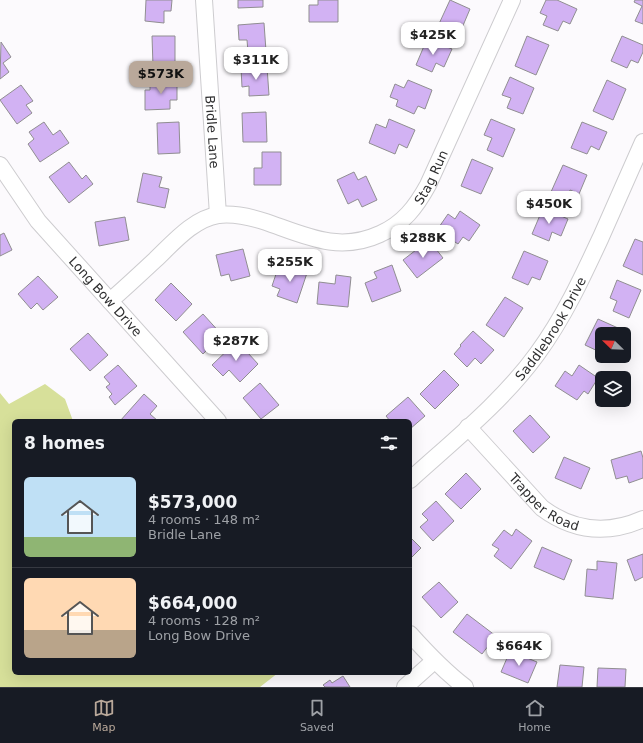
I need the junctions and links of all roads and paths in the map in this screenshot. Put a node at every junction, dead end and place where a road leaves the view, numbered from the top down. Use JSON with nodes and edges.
{"nodes":[{"id":1,"x":204,"y":0,"type":"edge"},
{"id":2,"x":512,"y":0,"type":"edge"},
{"id":3,"x":643,"y":142,"type":"edge"},
{"id":4,"x":0,"y":165,"type":"edge"},
{"id":5,"x":5,"y":184,"type":"edge"},
{"id":6,"x":218,"y":215,"type":"junction"},
{"id":7,"x":110,"y":301,"type":"junction"},
{"id":8,"x":216,"y":419,"type":"edge"},
{"id":9,"x":468,"y":427,"type":"junction"},
{"id":10,"x":412,"y":478,"type":"edge"},
{"id":11,"x":643,"y":519,"type":"edge"},
{"id":12,"x":412,"y":636,"type":"edge"},
{"id":13,"x":434,"y":660,"type":"junction"},
{"id":14,"x":405,"y":687,"type":"edge"},
{"id":15,"x":465,"y":687,"type":"edge"}],
"edges":[{"from":1,"to":6,"type":"street","name":"Bridle Lane"},
{"from":2,"to":6,"type":"street","name":"Stag Run"},
{"from":3,"to":9,"type":"street","name":"Saddlebrook Drive"},
{"from":4,"to":5,"type":"street","name":"Long Bow Drive"},
{"from":5,"to":7,"type":"street","name":"Long Bow Drive"},
{"from":6,"to":7,"type":"street","name":"Stag Run"},
{"from":7,"to":8,"type":"street","name":"Long Bow Drive"},
{"from":9,"to":10,"type":"street","name":"Saddlebrook Drive"},
{"from":9,"to":11,"type":"street","name":"Trapper Road"},
{"from":12,"to":13,"type":"street"},
{"from":13,"to":14,"type":"street"},
{"from":13,"to":15,"type":"street"}]}
